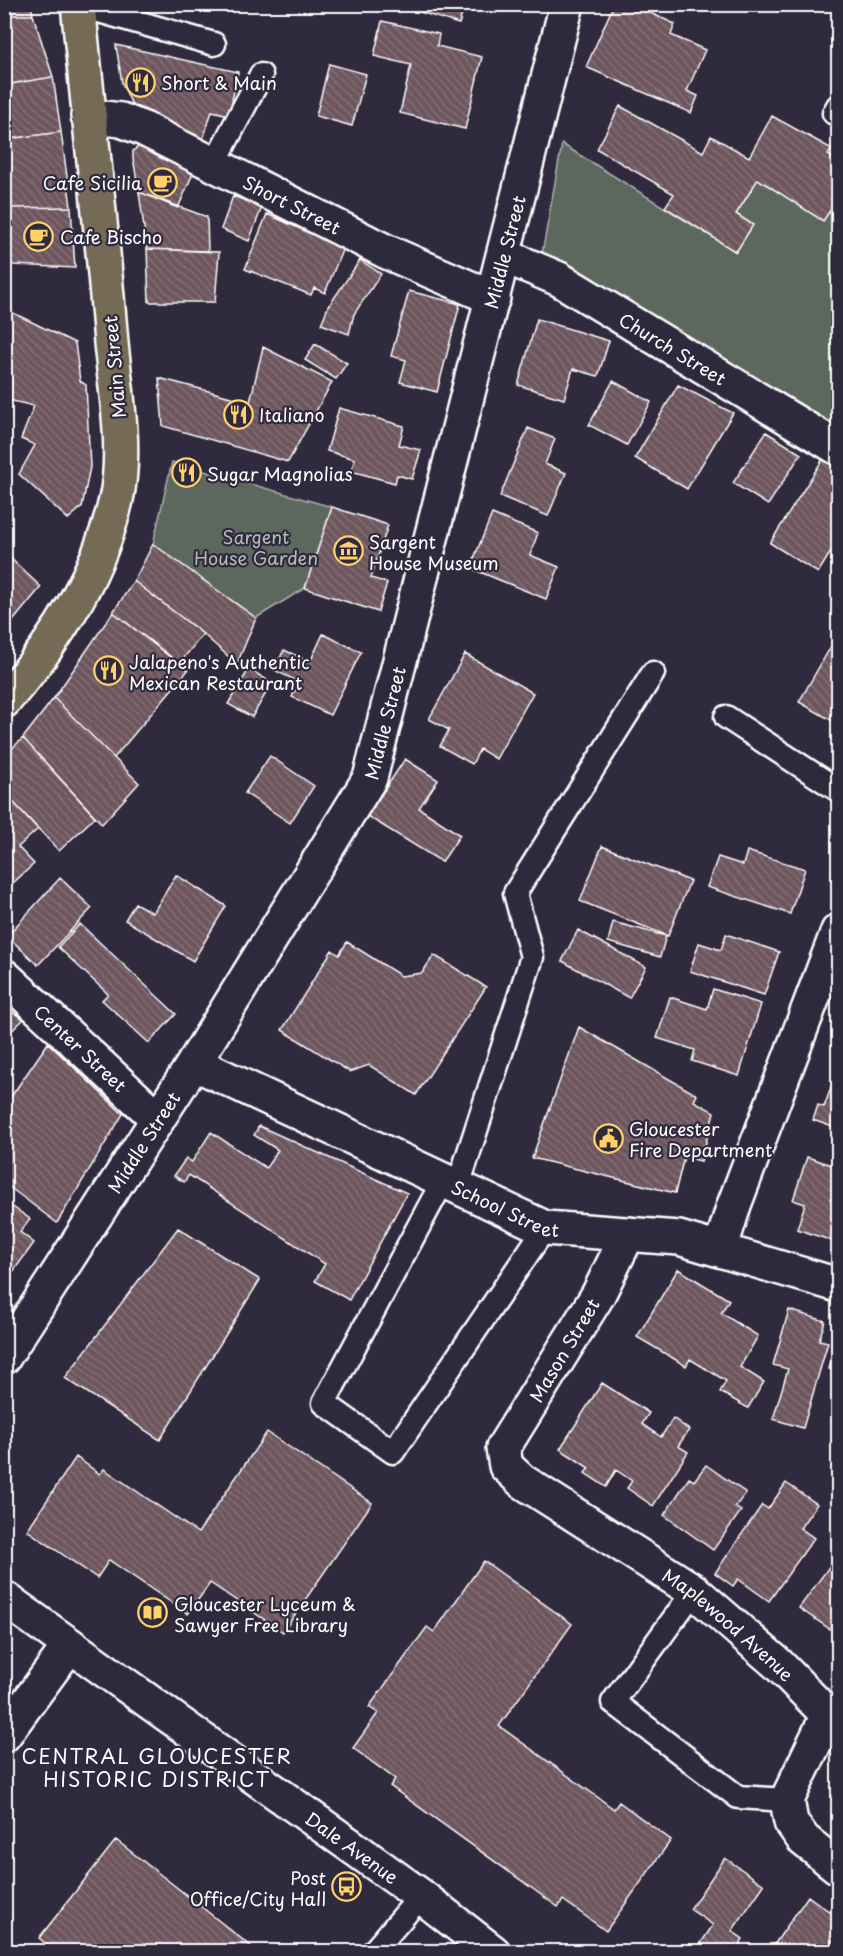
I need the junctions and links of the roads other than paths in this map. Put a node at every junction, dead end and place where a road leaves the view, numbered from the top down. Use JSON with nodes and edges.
{"nodes":[{"id":1,"x":567,"y":4,"type":"edge"},
{"id":2,"x":78,"y":5,"type":"edge"},
{"id":3,"x":214,"y":44,"type":"dead end"},
{"id":4,"x":261,"y":75,"type":"dead end"},
{"id":5,"x":88,"y":116,"type":"junction"},
{"id":6,"x":214,"y":164,"type":"junction"},
{"id":7,"x":505,"y":256,"type":"junction"},
{"id":8,"x":493,"y":298,"type":"junction"},
{"id":9,"x":838,"y":448,"type":"edge"},
{"id":10,"x":653,"y":673,"type":"dead end"},
{"id":11,"x":4,"y":701,"type":"edge"},
{"id":12,"x":726,"y":717,"type":"dead end"},
{"id":13,"x":838,"y":790,"type":"edge"},
{"id":14,"x":838,"y":931,"type":"edge"},
{"id":15,"x":4,"y":976,"type":"edge"},
{"id":16,"x":194,"y":1063,"type":"junction"},
{"id":17,"x":158,"y":1119,"type":"junction"},
{"id":18,"x":451,"y":1183,"type":"junction"},
{"id":19,"x":545,"y":1228,"type":"junction"},
{"id":20,"x":628,"y":1234,"type":"junction"},
{"id":21,"x":720,"y":1250,"type":"junction"},
{"id":22,"x":838,"y":1285,"type":"edge"},
{"id":23,"x":4,"y":1357,"type":"edge"},
{"id":24,"x":506,"y":1466,"type":"joint"},
{"id":25,"x":694,"y":1591,"type":"junction"},
{"id":26,"x":4,"y":1598,"type":"edge"},
{"id":27,"x":70,"y":1645,"type":"junction"},
{"id":28,"x":833,"y":1707,"type":"edge"},
{"id":29,"x":4,"y":1735,"type":"edge"},
{"id":30,"x":787,"y":1800,"type":"junction"},
{"id":31,"x":838,"y":1867,"type":"edge"},
{"id":32,"x":421,"y":1896,"type":"junction"},
{"id":33,"x":373,"y":1952,"type":"edge"},
{"id":34,"x":493,"y":1952,"type":"edge"}],
"edges":[{"from":1,"to":7,"type":"street","name":"Middle Street"},
{"from":2,"to":3,"type":"lane"},
{"from":2,"to":5,"type":"main road","name":"Main Street"},
{"from":4,"to":6,"type":"lane"},
{"from":5,"to":6,"type":"street","name":"Short Street"},
{"from":5,"to":11,"type":"main road","name":"Main Street"},
{"from":6,"to":8,"type":"street","name":"Short Street"},
{"from":7,"to":8,"type":"street","name":"Middle Street"},
{"from":7,"to":9,"type":"street","name":"Church Street"},
{"from":8,"to":16,"type":"street","name":"Middle Street"},
{"from":10,"to":18,"type":"lane"},
{"from":12,"to":13,"type":"lane"},
{"from":14,"to":21,"type":"street"},
{"from":15,"to":17,"type":"street","name":"Center Street"},
{"from":16,"to":17,"type":"street","name":"Middle Street"},
{"from":16,"to":18,"type":"street","name":"School Street"},
{"from":17,"to":23,"type":"street","name":"Middle Street"},
{"from":18,"to":19,"type":"street","name":"School Street"},
{"from":18,"to":19,"type":"lane"},
{"from":19,"to":20,"type":"street","name":"School Street"},
{"from":20,"to":21,"type":"street","name":"School Street"},
{"from":20,"to":24,"type":"street","name":"Mason Street"},
{"from":21,"to":22,"type":"street","name":"School Street"},
{"from":24,"to":25,"type":"street","name":"Maplewood Avenue"},
{"from":25,"to":28,"type":"street","name":"Maplewood Avenue"},
{"from":25,"to":30,"type":"lane"},
{"from":26,"to":27,"type":"street","name":"Dale Avenue"},
{"from":27,"to":29,"type":"street"},
{"from":27,"to":32,"type":"street","name":"Dale Avenue"},
{"from":28,"to":30,"type":"street","name":"Maplewood Avenue"},
{"from":30,"to":31,"type":"street"},
{"from":32,"to":33,"type":"lane"},
{"from":32,"to":34,"type":"street","name":"Dale Avenue"}]}
